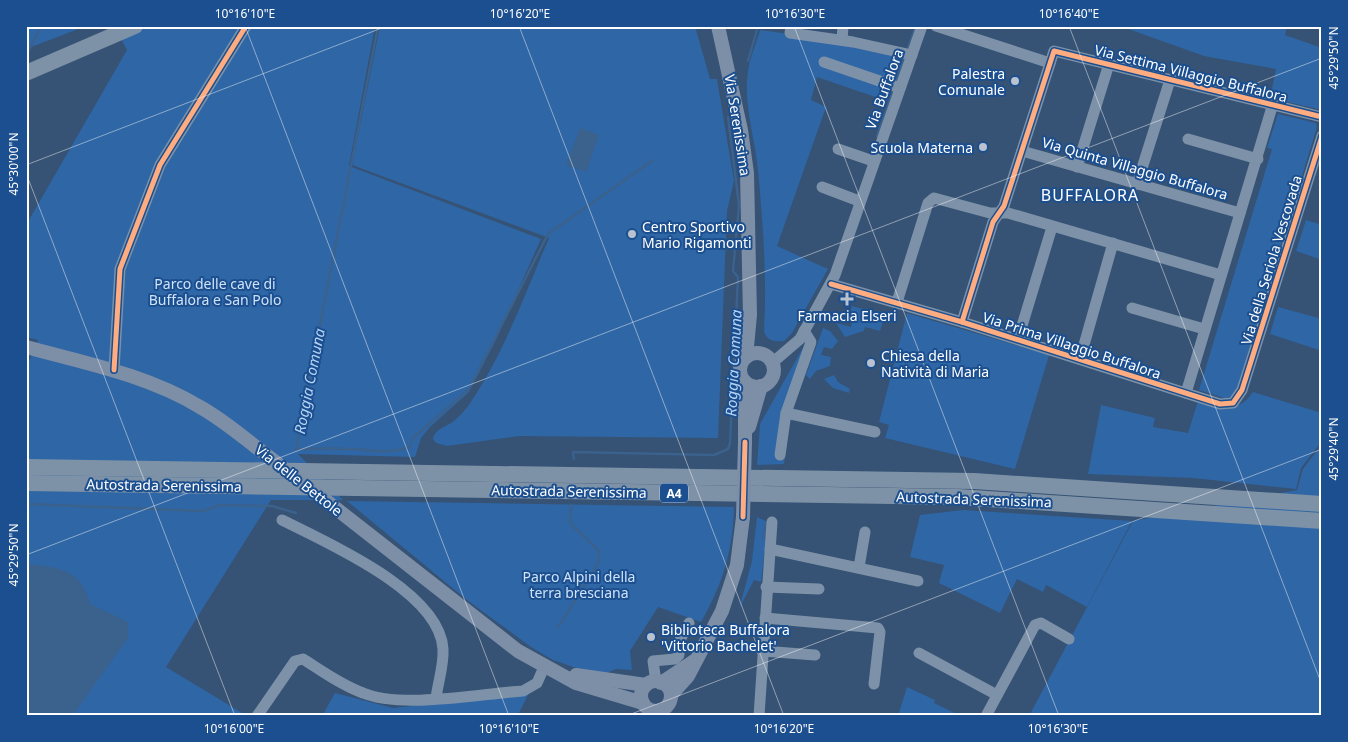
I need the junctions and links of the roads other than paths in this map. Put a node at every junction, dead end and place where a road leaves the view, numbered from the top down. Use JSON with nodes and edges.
{"nodes":[{"id":1,"x":113,"y":26,"type":"edge"},
{"id":2,"x":135,"y":26,"type":"edge"},
{"id":3,"x":246,"y":26,"type":"edge"},
{"id":4,"x":718,"y":26,"type":"edge"},
{"id":5,"x":791,"y":26,"type":"edge"},
{"id":6,"x":843,"y":26,"type":"edge"},
{"id":7,"x":922,"y":26,"type":"edge"},
{"id":8,"x":936,"y":26,"type":"edge"},
{"id":9,"x":842,"y":40,"type":"junction"},
{"id":10,"x":908,"y":54,"type":"junction"},
{"id":11,"x":26,"y":62,"type":"edge"},
{"id":12,"x":824,"y":62,"type":"dead end"},
{"id":13,"x":1050,"y":63,"type":"junction"},
{"id":14,"x":1109,"y":64,"type":"junction"},
{"id":15,"x":26,"y":73,"type":"edge"},
{"id":16,"x":1170,"y":80,"type":"junction"},
{"id":17,"x":895,"y":86,"type":"junction"},
{"id":18,"x":1272,"y":107,"type":"junction"},
{"id":19,"x":1322,"y":117,"type":"edge"},
{"id":20,"x":1322,"y":136,"type":"edge"},
{"id":21,"x":1188,"y":139,"type":"dead end"},
{"id":22,"x":838,"y":149,"type":"dead end"},
{"id":23,"x":1022,"y":151,"type":"junction"},
{"id":24,"x":1258,"y":159,"type":"junction"},
{"id":25,"x":873,"y":161,"type":"junction"},
{"id":26,"x":1077,"y":167,"type":"junction"},
{"id":27,"x":1137,"y":184,"type":"junction"},
{"id":28,"x":822,"y":187,"type":"dead end"},
{"id":29,"x":860,"y":201,"type":"junction"},
{"id":30,"x":999,"y":213,"type":"junction"},
{"id":31,"x":1240,"y":213,"type":"junction"},
{"id":32,"x":1052,"y":227,"type":"junction"},
{"id":33,"x":1113,"y":243,"type":"junction"},
{"id":34,"x":1221,"y":276,"type":"junction"},
{"id":35,"x":831,"y":284,"type":"junction"},
{"id":36,"x":897,"y":302,"type":"junction"},
{"id":37,"x":1132,"y":308,"type":"dead end"},
{"id":38,"x":962,"y":322,"type":"junction"},
{"id":39,"x":1204,"y":329,"type":"junction"},
{"id":40,"x":804,"y":331,"type":"junction"},
{"id":41,"x":1018,"y":339,"type":"junction"},
{"id":42,"x":26,"y":347,"type":"edge"},
{"id":43,"x":753,"y":355,"type":"junction"},
{"id":44,"x":1080,"y":359,"type":"junction"},
{"id":45,"x":772,"y":363,"type":"junction"},
{"id":46,"x":114,"y":370,"type":"junction"},
{"id":47,"x":745,"y":382,"type":"junction"},
{"id":48,"x":761,"y":386,"type":"junction"},
{"id":49,"x":1242,"y":390,"type":"joint"},
{"id":50,"x":1186,"y":393,"type":"junction"},
{"id":51,"x":786,"y":413,"type":"junction"},
{"id":52,"x":875,"y":432,"type":"dead end"},
{"id":53,"x":745,"y":442,"type":"junction"},
{"id":54,"x":780,"y":455,"type":"dead end"},
{"id":55,"x":26,"y":467,"type":"edge"},
{"id":56,"x":26,"y":483,"type":"edge"},
{"id":57,"x":1322,"y":504,"type":"edge"},
{"id":58,"x":282,"y":520,"type":"dead end"},
{"id":59,"x":1322,"y":521,"type":"edge"},
{"id":60,"x":772,"y":522,"type":"dead end"},
{"id":61,"x":865,"y":532,"type":"dead end"},
{"id":62,"x":770,"y":549,"type":"junction"},
{"id":63,"x":859,"y":567,"type":"junction"},
{"id":64,"x":918,"y":581,"type":"dead end"},
{"id":65,"x":766,"y":587,"type":"junction"},
{"id":66,"x":819,"y":589,"type":"dead end"},
{"id":67,"x":765,"y":618,"type":"junction"},
{"id":68,"x":689,"y":623,"type":"dead end"},
{"id":69,"x":1069,"y":639,"type":"dead end"},
{"id":70,"x":762,"y":651,"type":"junction"},
{"id":71,"x":919,"y":653,"type":"dead end"},
{"id":72,"x":814,"y":655,"type":"dead end"},
{"id":73,"x":694,"y":661,"type":"junction"},
{"id":74,"x":545,"y":665,"type":"junction"},
{"id":75,"x":558,"y":672,"type":"junction"},
{"id":76,"x":655,"y":683,"type":"junction"},
{"id":77,"x":874,"y":684,"type":"dead end"},
{"id":78,"x":671,"y":695,"type":"junction"},
{"id":79,"x":997,"y":695,"type":"junction"},
{"id":80,"x":436,"y":698,"type":"junction"},
{"id":81,"x":656,"y":710,"type":"edge"},
{"id":82,"x":257,"y":716,"type":"edge"},
{"id":83,"x":759,"y":716,"type":"edge"},
{"id":84,"x":986,"y":716,"type":"edge"}],
"edges":[{"from":1,"to":11,"type":"highway"},
{"from":2,"to":15,"type":"highway"},
{"from":3,"to":46,"type":"street"},
{"from":4,"to":43,"type":"main road","name":"Via Serenissima"},
{"from":5,"to":9,"type":"street"},
{"from":6,"to":9,"type":"street"},
{"from":7,"to":10,"type":"street","name":"Via Buffalora"},
{"from":8,"to":13,"type":"street"},
{"from":9,"to":10,"type":"street"},
{"from":10,"to":17,"type":"street","name":"Via Buffalora"},
{"from":12,"to":17,"type":"street"},
{"from":13,"to":14,"type":"street","name":"Via Settima Villaggio Buffalora"},
{"from":13,"to":23,"type":"street"},
{"from":14,"to":16,"type":"street","name":"Via Settima Villaggio Buffalora"},
{"from":14,"to":26,"type":"street"},
{"from":16,"to":18,"type":"street","name":"Via Settima Villaggio Buffalora"},
{"from":16,"to":27,"type":"street"},
{"from":17,"to":25,"type":"street","name":"Via Buffalora"},
{"from":18,"to":19,"type":"street","name":"Via Settima Villaggio Buffalora"},
{"from":18,"to":24,"type":"street"},
{"from":20,"to":49,"type":"street","name":"Via della Seriola Vescovada"},
{"from":21,"to":24,"type":"street"},
{"from":22,"to":25,"type":"street"},
{"from":23,"to":26,"type":"street","name":"Via Quinta Villaggio Buffalora"},
{"from":23,"to":30,"type":"street"},
{"from":24,"to":31,"type":"street"},
{"from":25,"to":29,"type":"street","name":"Via Buffalora"},
{"from":26,"to":27,"type":"street","name":"Via Quinta Villaggio Buffalora"},
{"from":27,"to":31,"type":"street","name":"Via Quinta Villaggio Buffalora"},
{"from":28,"to":29,"type":"street"},
{"from":29,"to":35,"type":"street","name":"Via Buffalora"},
{"from":30,"to":32,"type":"street"},
{"from":30,"to":36,"type":"street"},
{"from":30,"to":38,"type":"street"},
{"from":31,"to":34,"type":"street"},
{"from":32,"to":33,"type":"street"},
{"from":32,"to":41,"type":"street"},
{"from":33,"to":34,"type":"street"},
{"from":33,"to":44,"type":"street"},
{"from":34,"to":39,"type":"street"},
{"from":35,"to":36,"type":"street","name":"Via Prima Villaggio Buffalora"},
{"from":35,"to":40,"type":"street","name":"Via Buffalora"},
{"from":36,"to":38,"type":"street","name":"Via Prima Villaggio Buffalora"},
{"from":37,"to":39,"type":"street"},
{"from":38,"to":41,"type":"street","name":"Via Prima Villaggio Buffalora"},
{"from":39,"to":50,"type":"street"},
{"from":40,"to":45,"type":"street","name":"Via Buffalora"},
{"from":40,"to":51,"type":"street"},
{"from":41,"to":44,"type":"street","name":"Via Prima Villaggio Buffalora"},
{"from":42,"to":46,"type":"main road","name":"Via delle Bettole"},
{"from":43,"to":45,"type":"main road"},
{"from":43,"to":47,"type":"main road","name":"Via Serenissima"},
{"from":44,"to":50,"type":"street","name":"Via Prima Villaggio Buffalora"},
{"from":45,"to":48,"type":"main road","name":"Via Serenissima"},
{"from":46,"to":74,"type":"main road","name":"Via delle Bettole","bridge":true},
{"from":47,"to":48,"type":"main road"},
{"from":47,"to":53,"type":"main road","name":"Via Serenissima"},
{"from":48,"to":53,"type":"main road","name":"Via Serenissima"},
{"from":49,"to":50,"type":"street","name":"Via Prima Villaggio Buffalora"},
{"from":51,"to":52,"type":"street"},
{"from":51,"to":54,"type":"street"},
{"from":53,"to":73,"type":"main road","name":"Via Serenissima","bridge":true},
{"from":55,"to":57,"type":"highway","name":"Autostrada Serenissima","number":"A4"},
{"from":56,"to":59,"type":"highway","name":"Autostrada Serenissima","number":"A4"},
{"from":58,"to":80,"type":"street"},
{"from":60,"to":62,"type":"street"},
{"from":61,"to":63,"type":"street"},
{"from":62,"to":63,"type":"street"},
{"from":62,"to":65,"type":"street"},
{"from":63,"to":64,"type":"street"},
{"from":65,"to":66,"type":"street"},
{"from":65,"to":67,"type":"street"},
{"from":67,"to":70,"type":"street"},
{"from":67,"to":77,"type":"street"},
{"from":68,"to":76,"type":"street"},
{"from":69,"to":79,"type":"street"},
{"from":70,"to":72,"type":"street"},
{"from":70,"to":83,"type":"street"},
{"from":71,"to":79,"type":"street"},
{"from":73,"to":76,"type":"main road","name":"Via Serenissima"},
{"from":73,"to":78,"type":"main road","name":"Via Serenissima"},
{"from":74,"to":75,"type":"main road","name":"Via delle Bettole"},
{"from":74,"to":80,"type":"street"},
{"from":75,"to":76,"type":"main road","name":"Via delle Bettole"},
{"from":75,"to":81,"type":"main road","name":"Via delle Bettole"},
{"from":76,"to":78,"type":"main road"},
{"from":76,"to":81,"type":"main road"},
{"from":78,"to":81,"type":"main road","name":"Via Serenissima"},
{"from":79,"to":84,"type":"street"},
{"from":80,"to":82,"type":"street"}]}
